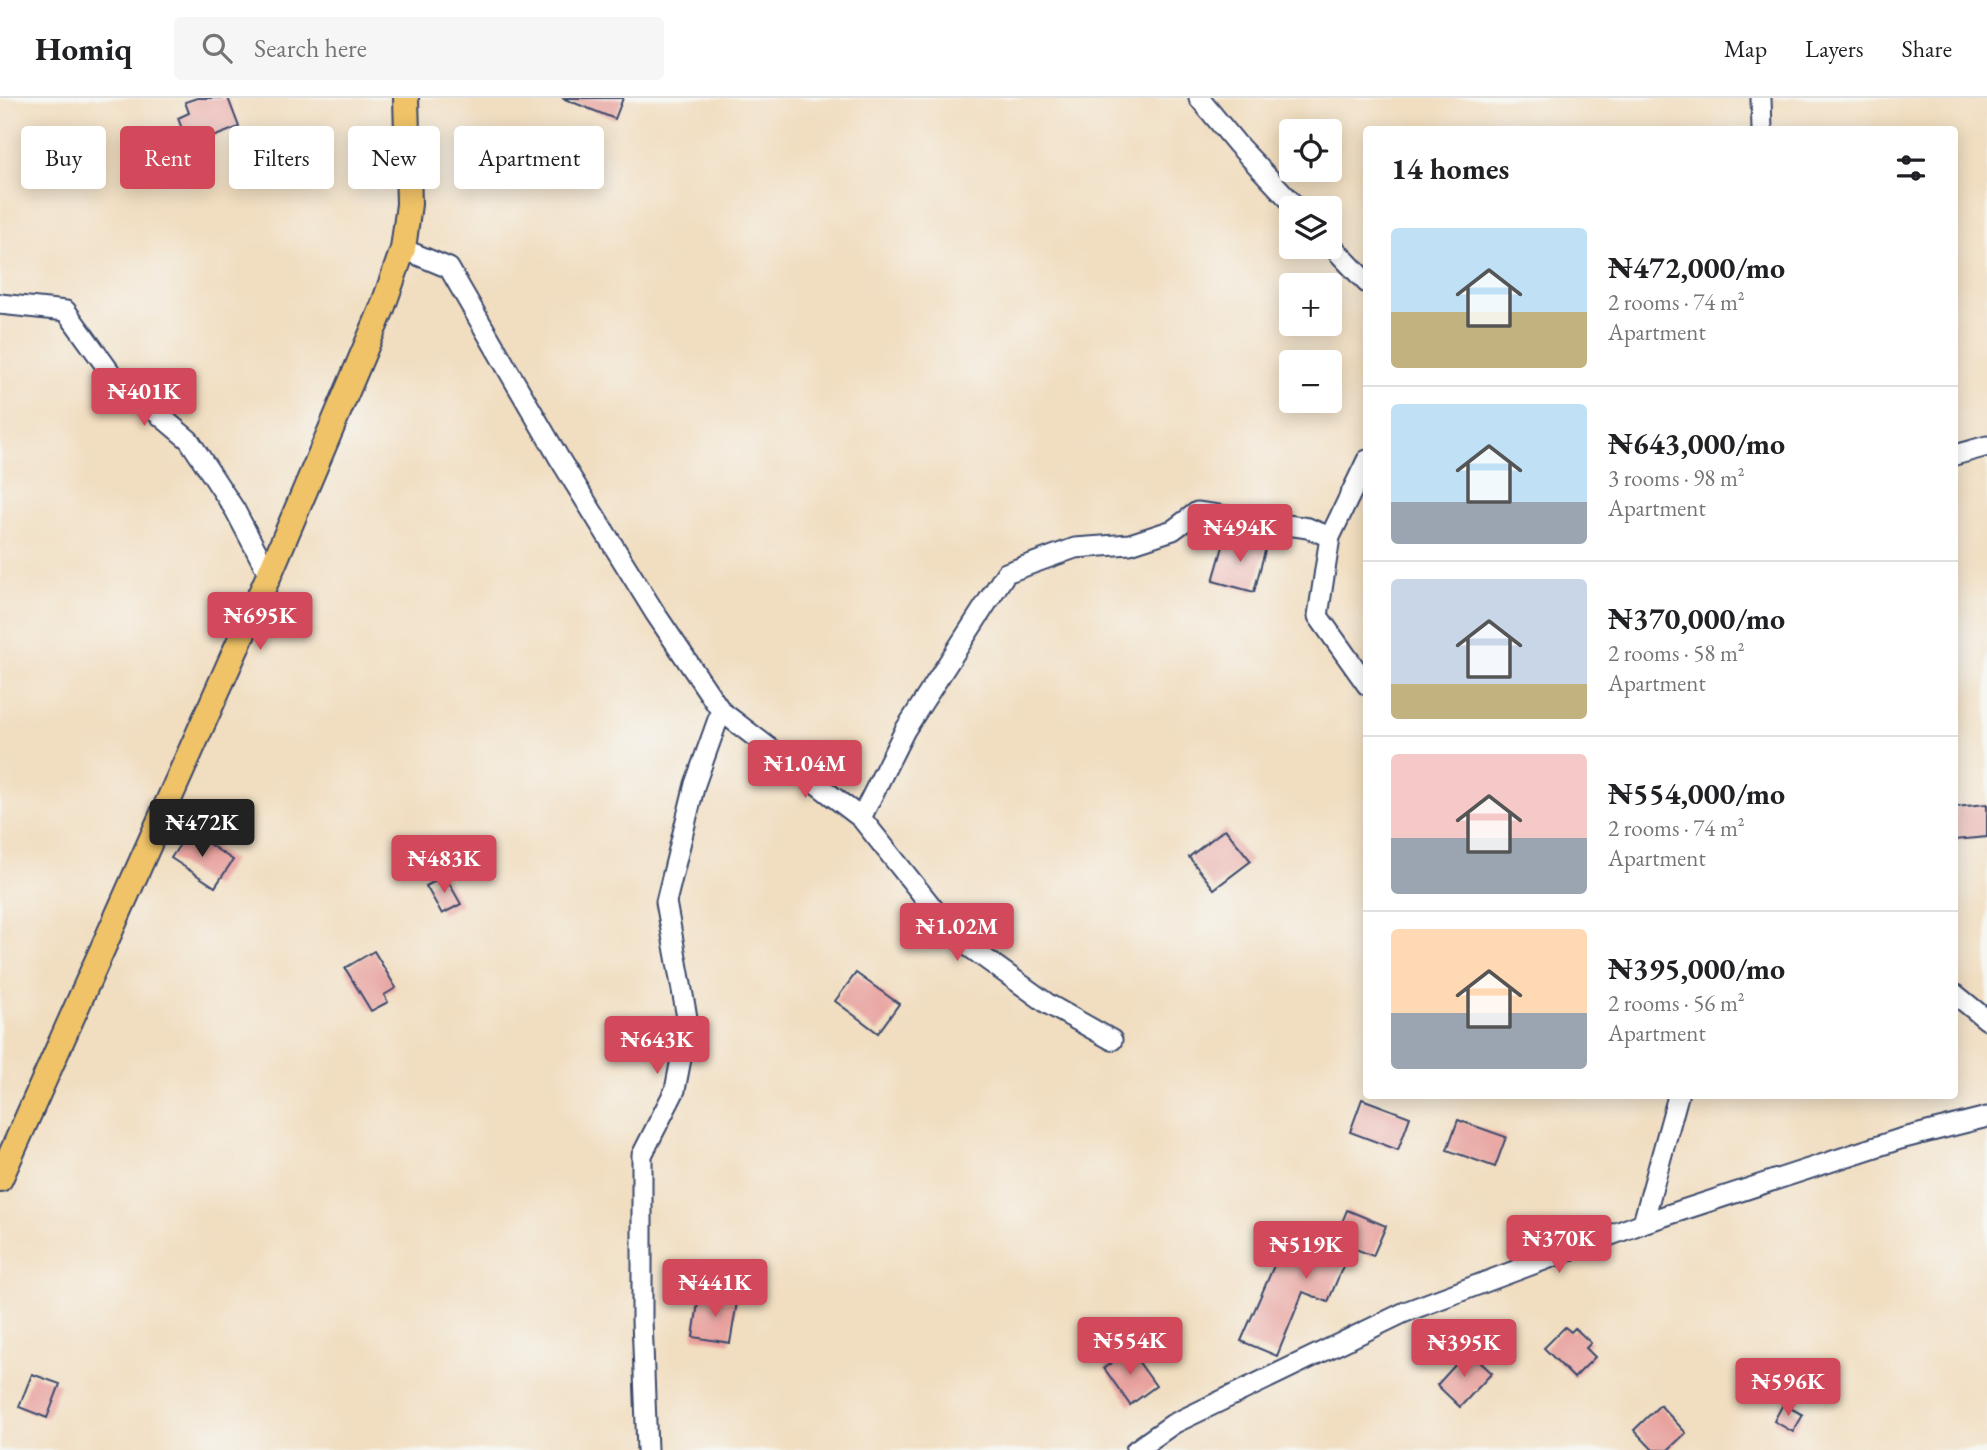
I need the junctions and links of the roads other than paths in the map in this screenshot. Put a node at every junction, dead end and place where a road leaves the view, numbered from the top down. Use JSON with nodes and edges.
{"nodes":[{"id":1,"x":405,"y":98,"type":"edge"},
{"id":2,"x":1199,"y":98,"type":"edge"},
{"id":3,"x":1761,"y":98,"type":"edge"},
{"id":4,"x":1762,"y":126,"type":"edge"},
{"id":5,"x":1286,"y":196,"type":"edge"},
{"id":6,"x":403,"y":249,"type":"junction"},
{"id":7,"x":1342,"y":257,"type":"edge"},
{"id":8,"x":1363,"y":279,"type":"edge"},
{"id":9,"x":0,"y":304,"type":"edge"},
{"id":10,"x":1987,"y":446,"type":"edge"},
{"id":11,"x":1958,"y":454,"type":"edge"},
{"id":12,"x":1363,"y":468,"type":"edge"},
{"id":13,"x":1330,"y":537,"type":"junction"},
{"id":14,"x":269,"y":575,"type":"junction"},
{"id":15,"x":1363,"y":679,"type":"edge"},
{"id":16,"x":721,"y":711,"type":"junction"},
{"id":17,"x":861,"y":817,"type":"junction"},
{"id":18,"x":1958,"y":996,"type":"edge"},
{"id":19,"x":1987,"y":1020,"type":"edge"},
{"id":20,"x":1112,"y":1040,"type":"dead end"},
{"id":21,"x":1677,"y":1099,"type":"edge"},
{"id":22,"x":1987,"y":1117,"type":"edge"},
{"id":23,"x":0,"y":1180,"type":"edge"},
{"id":24,"x":1643,"y":1223,"type":"junction"},
{"id":25,"x":647,"y":1450,"type":"edge"},
{"id":26,"x":1136,"y":1450,"type":"edge"}],
"edges":[{"from":1,"to":6,"type":"main road"},
{"from":2,"to":5,"type":"street"},
{"from":3,"to":4,"type":"street"},
{"from":6,"to":14,"type":"main road"},
{"from":6,"to":16,"type":"street"},
{"from":7,"to":8,"type":"street"},
{"from":9,"to":14,"type":"street"},
{"from":10,"to":11,"type":"street"},
{"from":12,"to":13,"type":"street"},
{"from":13,"to":15,"type":"street"},
{"from":13,"to":17,"type":"street"},
{"from":14,"to":23,"type":"main road"},
{"from":16,"to":17,"type":"street"},
{"from":16,"to":25,"type":"street"},
{"from":17,"to":20,"type":"street"},
{"from":18,"to":19,"type":"street"},
{"from":21,"to":24,"type":"street"},
{"from":22,"to":24,"type":"street"},
{"from":24,"to":26,"type":"street"}]}
